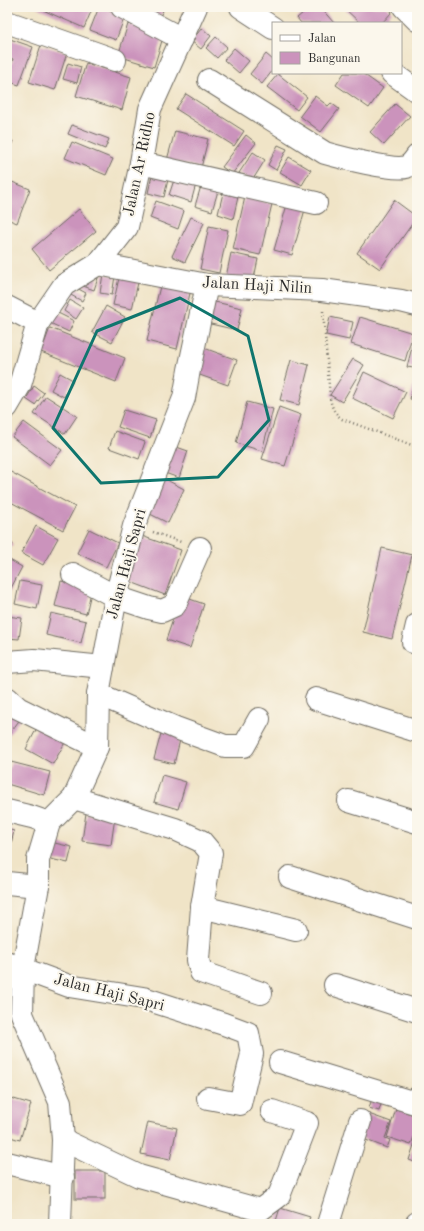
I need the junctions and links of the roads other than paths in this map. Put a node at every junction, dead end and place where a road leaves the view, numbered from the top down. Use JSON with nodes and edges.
{"nodes":[{"id":1,"x":122,"y":7,"type":"edge"},
{"id":2,"x":196,"y":7,"type":"edge"},
{"id":3,"x":241,"y":7,"type":"edge"},
{"id":4,"x":404,"y":7,"type":"edge"},
{"id":5,"x":417,"y":20,"type":"edge"},
{"id":6,"x":7,"y":22,"type":"edge"},
{"id":7,"x":272,"y":27,"type":"edge"},
{"id":8,"x":182,"y":38,"type":"junction"},
{"id":9,"x":114,"y":60,"type":"dead end"},
{"id":10,"x":393,"y":74,"type":"edge"},
{"id":11,"x":209,"y":80,"type":"dead end"},
{"id":12,"x":417,"y":92,"type":"edge"},
{"id":13,"x":417,"y":156,"type":"edge"},
{"id":14,"x":141,"y":163,"type":"junction"},
{"id":15,"x":316,"y":203,"type":"dead end"},
{"id":16,"x":98,"y":264,"type":"junction"},
{"id":17,"x":207,"y":285,"type":"junction"},
{"id":18,"x":417,"y":305,"type":"edge"},
{"id":19,"x":7,"y":307,"type":"edge"},
{"id":20,"x":38,"y":323,"type":"junction"},
{"id":21,"x":7,"y":407,"type":"edge"},
{"id":22,"x":200,"y":548,"type":"road end"},
{"id":23,"x":73,"y":574,"type":"dead end"},
{"id":24,"x":116,"y":597,"type":"junction"},
{"id":25,"x":7,"y":662,"type":"edge"},
{"id":26,"x":102,"y":667,"type":"junction"},
{"id":27,"x":98,"y":694,"type":"junction"},
{"id":28,"x":7,"y":698,"type":"edge"},
{"id":29,"x":316,"y":699,"type":"dead end"},
{"id":30,"x":259,"y":719,"type":"dead end"},
{"id":31,"x":417,"y":731,"type":"edge"},
{"id":32,"x":97,"y":747,"type":"junction"},
{"id":33,"x":74,"y":798,"type":"junction"},
{"id":34,"x":349,"y":801,"type":"dead end"},
{"id":35,"x":7,"y":811,"type":"edge"},
{"id":36,"x":417,"y":822,"type":"edge"},
{"id":37,"x":49,"y":823,"type":"junction"},
{"id":38,"x":290,"y":877,"type":"dead end"},
{"id":39,"x":7,"y":883,"type":"edge"},
{"id":40,"x":38,"y":886,"type":"junction"},
{"id":41,"x":202,"y":907,"type":"junction"},
{"id":42,"x":417,"y":918,"type":"edge"},
{"id":43,"x":296,"y":930,"type":"dead end"},
{"id":44,"x":15,"y":966,"type":"edge"},
{"id":45,"x":335,"y":985,"type":"dead end"},
{"id":46,"x":261,"y":993,"type":"dead end"},
{"id":47,"x":417,"y":1011,"type":"edge"},
{"id":48,"x":280,"y":1062,"type":"dead end"},
{"id":49,"x":208,"y":1098,"type":"dead end"},
{"id":50,"x":416,"y":1102,"type":"edge"},
{"id":51,"x":272,"y":1111,"type":"dead end"},
{"id":52,"x":360,"y":1121,"type":"dead end"},
{"id":53,"x":63,"y":1140,"type":"junction"},
{"id":54,"x":7,"y":1162,"type":"edge"},
{"id":55,"x":63,"y":1176,"type":"junction"},
{"id":56,"x":60,"y":1224,"type":"edge"},
{"id":57,"x":328,"y":1224,"type":"edge"}],
"edges":[{"from":1,"to":8,"type":"street"},
{"from":2,"to":8,"type":"street","name":"Jalan Ar Ridho"},
{"from":3,"to":7,"type":"street"},
{"from":4,"to":5,"type":"street"},
{"from":6,"to":9,"type":"street"},
{"from":8,"to":14,"type":"street","name":"Jalan Ar Ridho"},
{"from":10,"to":12,"type":"street"},
{"from":11,"to":13,"type":"street"},
{"from":14,"to":15,"type":"street"},
{"from":14,"to":16,"type":"street","name":"Jalan Ar Ridho"},
{"from":16,"to":17,"type":"street","name":"Jalan Haji Nilin"},
{"from":16,"to":20,"type":"street","name":"Jalan Ar Ridho"},
{"from":17,"to":18,"type":"street","name":"Jalan Haji Nilin"},
{"from":17,"to":24,"type":"street","name":"Jalan Haji Sapri"},
{"from":19,"to":20,"type":"street"},
{"from":20,"to":21,"type":"street","name":"Jalan Ar Ridho"},
{"from":22,"to":24,"type":"street"},
{"from":23,"to":24,"type":"street"},
{"from":24,"to":26,"type":"street","name":"Jalan Haji Sapri"},
{"from":25,"to":26,"type":"street"},
{"from":26,"to":27,"type":"street","name":"Jalan Haji Sapri"},
{"from":27,"to":30,"type":"street"},
{"from":27,"to":32,"type":"street","name":"Jalan Haji Sapri"},
{"from":28,"to":32,"type":"street"},
{"from":29,"to":31,"type":"street"},
{"from":32,"to":33,"type":"street","name":"Jalan Haji Sapri"},
{"from":33,"to":37,"type":"street","name":"Jalan Haji Sapri"},
{"from":33,"to":41,"type":"street"},
{"from":34,"to":36,"type":"street"},
{"from":35,"to":37,"type":"street"},
{"from":37,"to":40,"type":"street","name":"Jalan Haji Sapri"},
{"from":38,"to":42,"type":"street"},
{"from":39,"to":40,"type":"street"},
{"from":40,"to":44,"type":"street","name":"Jalan Haji Sapri"},
{"from":41,"to":43,"type":"street"},
{"from":41,"to":46,"type":"street"},
{"from":44,"to":49,"type":"street","name":"Jalan Haji Sapri"},
{"from":44,"to":53,"type":"street","name":"Jalan Haji Sapri"},
{"from":45,"to":47,"type":"street"},
{"from":48,"to":50,"type":"street"},
{"from":51,"to":53,"type":"street"},
{"from":52,"to":57,"type":"street"},
{"from":53,"to":55,"type":"street","name":"Jalan Haji Sapri"},
{"from":54,"to":55,"type":"street"},
{"from":55,"to":56,"type":"street","name":"Jalan Haji Sapri"}]}
